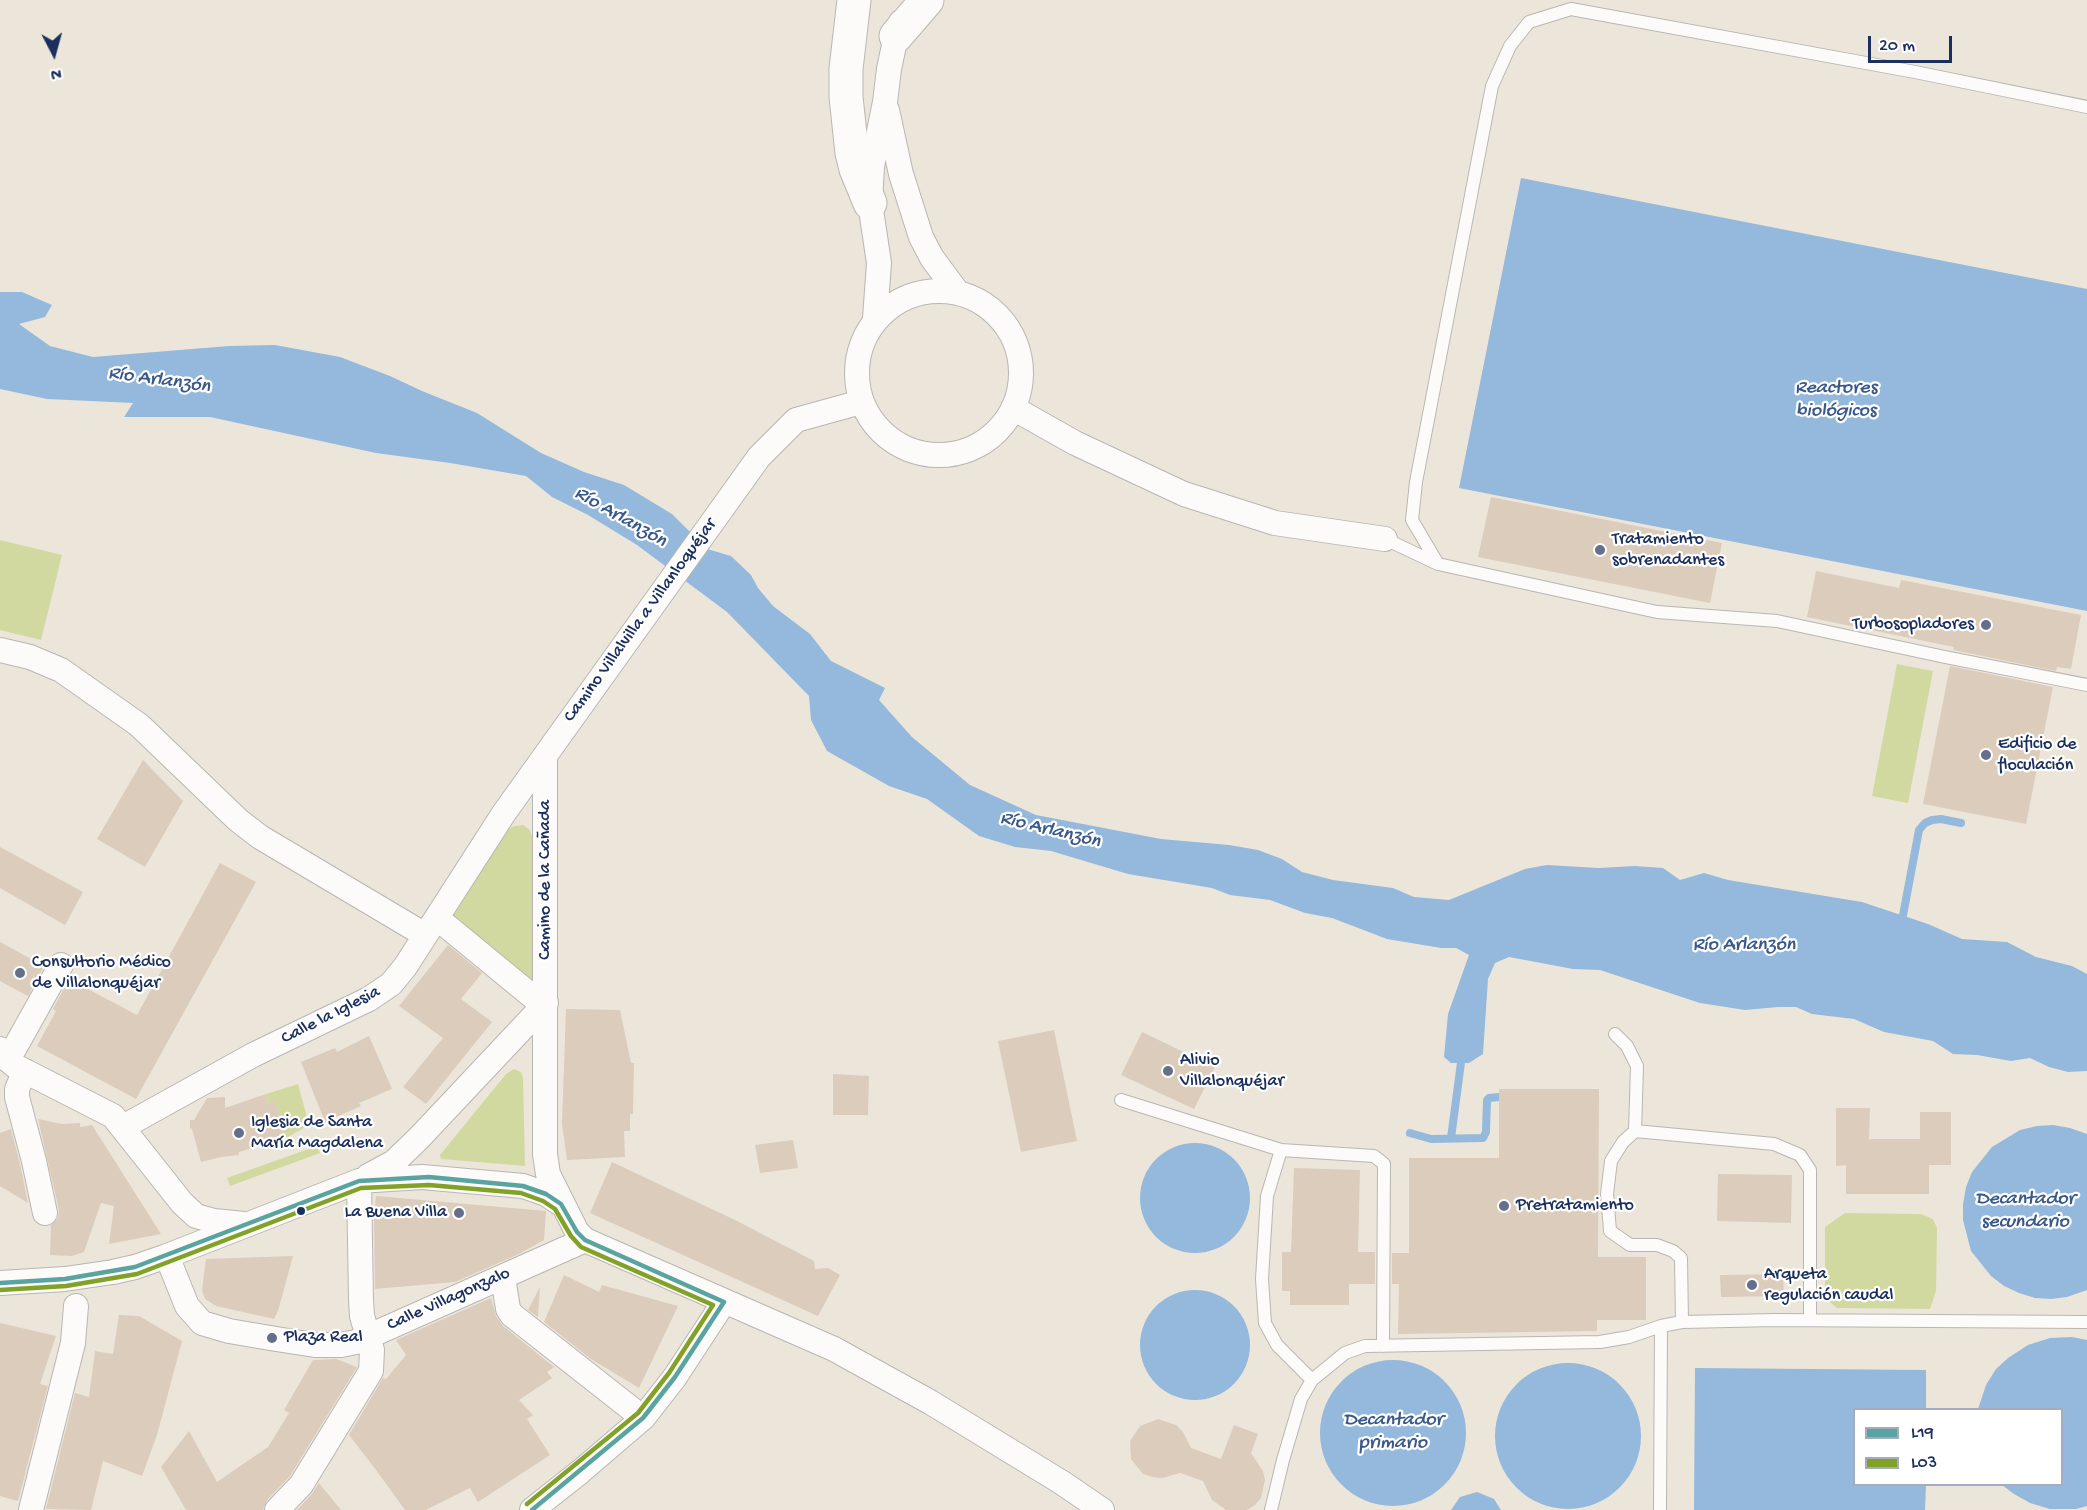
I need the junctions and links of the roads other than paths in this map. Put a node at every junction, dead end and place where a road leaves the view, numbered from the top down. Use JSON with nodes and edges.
{"nodes":[{"id":1,"x":854,"y":0,"type":"edge"},
{"id":2,"x":910,"y":0,"type":"edge"},
{"id":3,"x":927,"y":0,"type":"edge"},
{"id":4,"x":896,"y":36,"type":"junction"},
{"id":5,"x":885,"y":102,"type":"junction"},
{"id":6,"x":2087,"y":107,"type":"edge"},
{"id":7,"x":870,"y":203,"type":"junction"},
{"id":8,"x":958,"y":293,"type":"junction"},
{"id":9,"x":875,"y":318,"type":"junction"},
{"id":10,"x":861,"y":402,"type":"junction"},
{"id":11,"x":1012,"y":408,"type":"junction"},
{"id":12,"x":1385,"y":540,"type":"joint"},
{"id":13,"x":1438,"y":564,"type":"junction"},
{"id":14,"x":0,"y":650,"type":"edge"},
{"id":15,"x":2087,"y":685,"type":"edge"},
{"id":16,"x":545,"y":756,"type":"junction"},
{"id":17,"x":504,"y":813,"type":"junction"},
{"id":18,"x":545,"y":826,"type":"junction"},
{"id":19,"x":431,"y":927,"type":"junction"},
{"id":20,"x":61,"y":965,"type":"dead end"},
{"id":21,"x":545,"y":1004,"type":"junction"},
{"id":22,"x":1615,"y":1034,"type":"dead end"},
{"id":23,"x":501,"y":1051,"type":"junction"},
{"id":24,"x":11,"y":1060,"type":"edge"},
{"id":25,"x":546,"y":1068,"type":"junction"},
{"id":26,"x":8,"y":1099,"type":"edge"},
{"id":27,"x":1121,"y":1100,"type":"dead end"},
{"id":28,"x":123,"y":1127,"type":"junction"},
{"id":29,"x":1635,"y":1131,"type":"junction"},
{"id":30,"x":419,"y":1138,"type":"junction"},
{"id":31,"x":1281,"y":1149,"type":"junction"},
{"id":32,"x":429,"y":1177,"type":"junction"},
{"id":33,"x":359,"y":1181,"type":"junction"},
{"id":34,"x":540,"y":1181,"type":"junction"},
{"id":35,"x":45,"y":1213,"type":"dead end"},
{"id":36,"x":196,"y":1216,"type":"junction"},
{"id":37,"x":249,"y":1224,"type":"junction"},
{"id":38,"x":585,"y":1240,"type":"junction"},
{"id":39,"x":189,"y":1247,"type":"junction"},
{"id":40,"x":166,"y":1256,"type":"junction"},
{"id":41,"x":503,"y":1277,"type":"junction"},
{"id":42,"x":0,"y":1283,"type":"edge"},
{"id":43,"x":724,"y":1302,"type":"junction"},
{"id":44,"x":76,"y":1306,"type":"dead end"},
{"id":45,"x":1810,"y":1320,"type":"junction"},
{"id":46,"x":1682,"y":1322,"type":"junction"},
{"id":47,"x":2087,"y":1322,"type":"edge"},
{"id":48,"x":1662,"y":1326,"type":"junction"},
{"id":49,"x":368,"y":1336,"type":"junction"},
{"id":50,"x":1383,"y":1346,"type":"junction"},
{"id":51,"x":1312,"y":1380,"type":"junction"},
{"id":52,"x":643,"y":1418,"type":"junction"},
{"id":53,"x":30,"y":1510,"type":"edge"},
{"id":54,"x":277,"y":1510,"type":"edge"},
{"id":55,"x":532,"y":1510,"type":"edge"},
{"id":56,"x":1102,"y":1510,"type":"edge"},
{"id":57,"x":1271,"y":1510,"type":"edge"},
{"id":58,"x":1660,"y":1510,"type":"edge"}],
"edges":[{"from":1,"to":7,"type":"main road"},
{"from":2,"to":4,"type":"street"},
{"from":3,"to":4,"type":"main road"},
{"from":4,"to":5,"type":"street"},
{"from":5,"to":7,"type":"street"},
{"from":5,"to":8,"type":"street"},
{"from":6,"to":13,"type":"lane"},
{"from":7,"to":9,"type":"street"},
{"from":8,"to":9,"type":"street"},
{"from":8,"to":11,"type":"street"},
{"from":9,"to":10,"type":"street"},
{"from":10,"to":11,"type":"street"},
{"from":10,"to":16,"type":"street","name":"Camino Villalvilla a Villanloquéjar"},
{"from":11,"to":12,"type":"street"},
{"from":12,"to":13,"type":"lane"},
{"from":13,"to":15,"type":"lane"},
{"from":14,"to":19,"type":"street"},
{"from":16,"to":17,"type":"street","name":"Calle la Iglesia"},
{"from":16,"to":18,"type":"street","name":"Camino de la Cañada"},
{"from":17,"to":18,"type":"street"},
{"from":17,"to":19,"type":"street","name":"Calle la Iglesia"},
{"from":18,"to":21,"type":"street","name":"Camino de la Cañada"},
{"from":19,"to":21,"type":"street"},
{"from":19,"to":28,"type":"street","name":"Calle la Iglesia"},
{"from":20,"to":24,"type":"street"},
{"from":21,"to":23,"type":"street"},
{"from":21,"to":25,"type":"street","name":"Camino de la Cañada"},
{"from":22,"to":29,"type":"lane"},
{"from":23,"to":25,"type":"street"},
{"from":23,"to":30,"type":"street"},
{"from":24,"to":26,"type":"street"},
{"from":24,"to":28,"type":"street"},
{"from":25,"to":34,"type":"street","name":"Camino de la Cañada"},
{"from":26,"to":35,"type":"street"},
{"from":27,"to":31,"type":"lane"},
{"from":28,"to":36,"type":"street"},
{"from":29,"to":45,"type":"lane"},
{"from":29,"to":46,"type":"lane"},
{"from":30,"to":32,"type":"street"},
{"from":30,"to":33,"type":"street"},
{"from":31,"to":50,"type":"lane"},
{"from":31,"to":51,"type":"lane"},
{"from":32,"to":33,"type":"street"},
{"from":32,"to":34,"type":"street"},
{"from":33,"to":37,"type":"street"},
{"from":33,"to":49,"type":"street"},
{"from":34,"to":38,"type":"street","name":"Camino de la Cañada"},
{"from":36,"to":37,"type":"street"},
{"from":36,"to":39,"type":"street"},
{"from":37,"to":39,"type":"street"},
{"from":38,"to":41,"type":"street","name":"Calle Villagonzalo"},
{"from":38,"to":43,"type":"street"},
{"from":39,"to":40,"type":"street"},
{"from":40,"to":42,"type":"street"},
{"from":40,"to":49,"type":"street"},
{"from":41,"to":49,"type":"street","name":"Calle Villagonzalo"},
{"from":41,"to":52,"type":"street"},
{"from":43,"to":52,"type":"street"},
{"from":43,"to":56,"type":"street"},
{"from":44,"to":53,"type":"street"},
{"from":45,"to":46,"type":"lane"},
{"from":45,"to":47,"type":"lane"},
{"from":46,"to":48,"type":"lane"},
{"from":48,"to":50,"type":"lane"},
{"from":48,"to":58,"type":"lane"},
{"from":49,"to":54,"type":"street","name":"Calle Villagonzalo"},
{"from":50,"to":51,"type":"lane"},
{"from":51,"to":57,"type":"lane"},
{"from":52,"to":55,"type":"street"}]}
